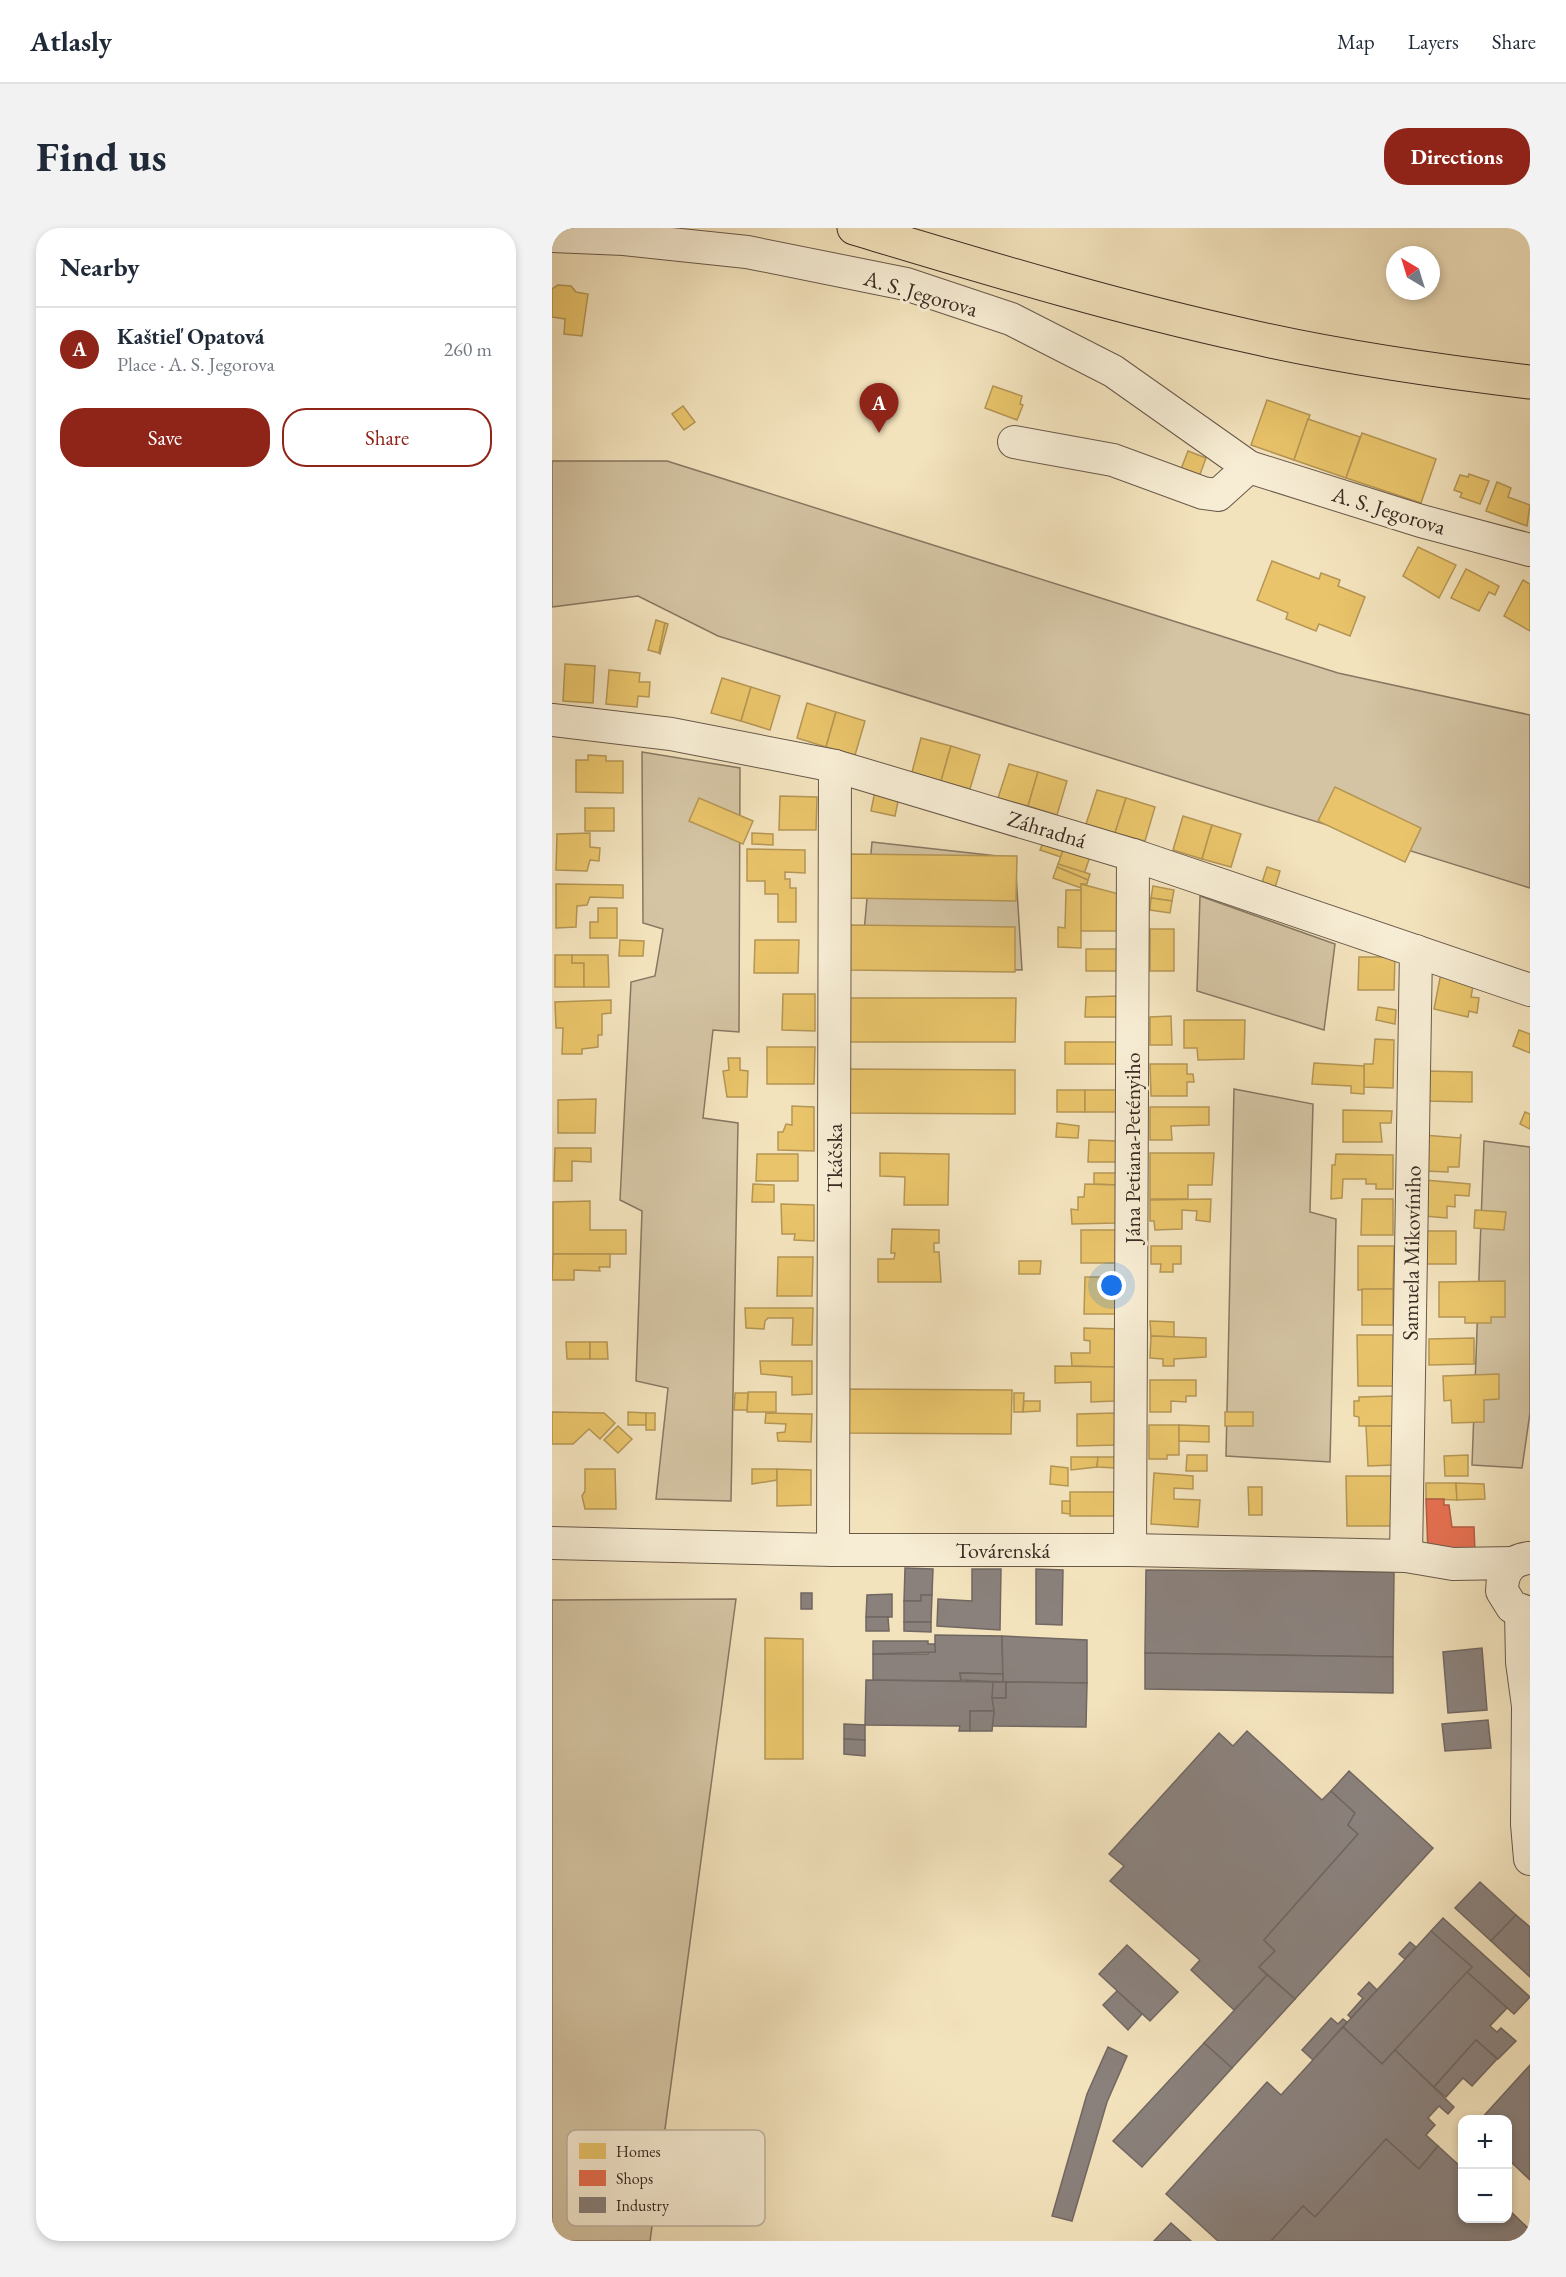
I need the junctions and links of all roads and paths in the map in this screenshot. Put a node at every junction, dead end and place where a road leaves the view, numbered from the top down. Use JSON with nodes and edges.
{"nodes":[{"id":1,"x":854,"y":228,"type":"edge"},
{"id":2,"x":552,"y":236,"type":"edge"},
{"id":3,"x":1530,"y":382,"type":"edge"},
{"id":4,"x":1014,"y":442,"type":"dead end"},
{"id":5,"x":1249,"y":467,"type":"junction"},
{"id":6,"x":1530,"y":550,"type":"edge"},
{"id":7,"x":552,"y":720,"type":"edge"},
{"id":8,"x":835,"y":766,"type":"junction"},
{"id":9,"x":1133,"y":855,"type":"junction"},
{"id":10,"x":1416,"y":951,"type":"junction"},
{"id":11,"x":1530,"y":990,"type":"edge"},
{"id":12,"x":552,"y":1543,"type":"edge"},
{"id":13,"x":833,"y":1550,"type":"junction"},
{"id":14,"x":1130,"y":1550,"type":"junction"},
{"id":15,"x":1406,"y":1556,"type":"junction"},
{"id":16,"x":1519,"y":1587,"type":"edge"},
{"id":17,"x":1530,"y":1858,"type":"edge"}],
"edges":[{"from":1,"to":3,"type":"main road"},
{"from":2,"to":5,"type":"street","name":"A. S. Jegorova"},
{"from":4,"to":5,"type":"street"},
{"from":5,"to":6,"type":"street","name":"A. S. Jegorova"},
{"from":7,"to":8,"type":"street","name":"Záhradná"},
{"from":8,"to":9,"type":"street","name":"Záhradná"},
{"from":8,"to":13,"type":"street","name":"Tkáčska"},
{"from":9,"to":10,"type":"street","name":"Záhradná"},
{"from":9,"to":14,"type":"street","name":"Jána Petiana-Petényiho"},
{"from":10,"to":11,"type":"street","name":"Záhradná"},
{"from":10,"to":15,"type":"street","name":"Samuela Mikovíniho"},
{"from":12,"to":13,"type":"street","name":"Továrenská"},
{"from":13,"to":14,"type":"street","name":"Továrenská"},
{"from":14,"to":15,"type":"street","name":"Továrenská"},
{"from":15,"to":16,"type":"street","name":"Továrenská"},
{"from":16,"to":17,"type":"street","name":"Továrenská"}]}
